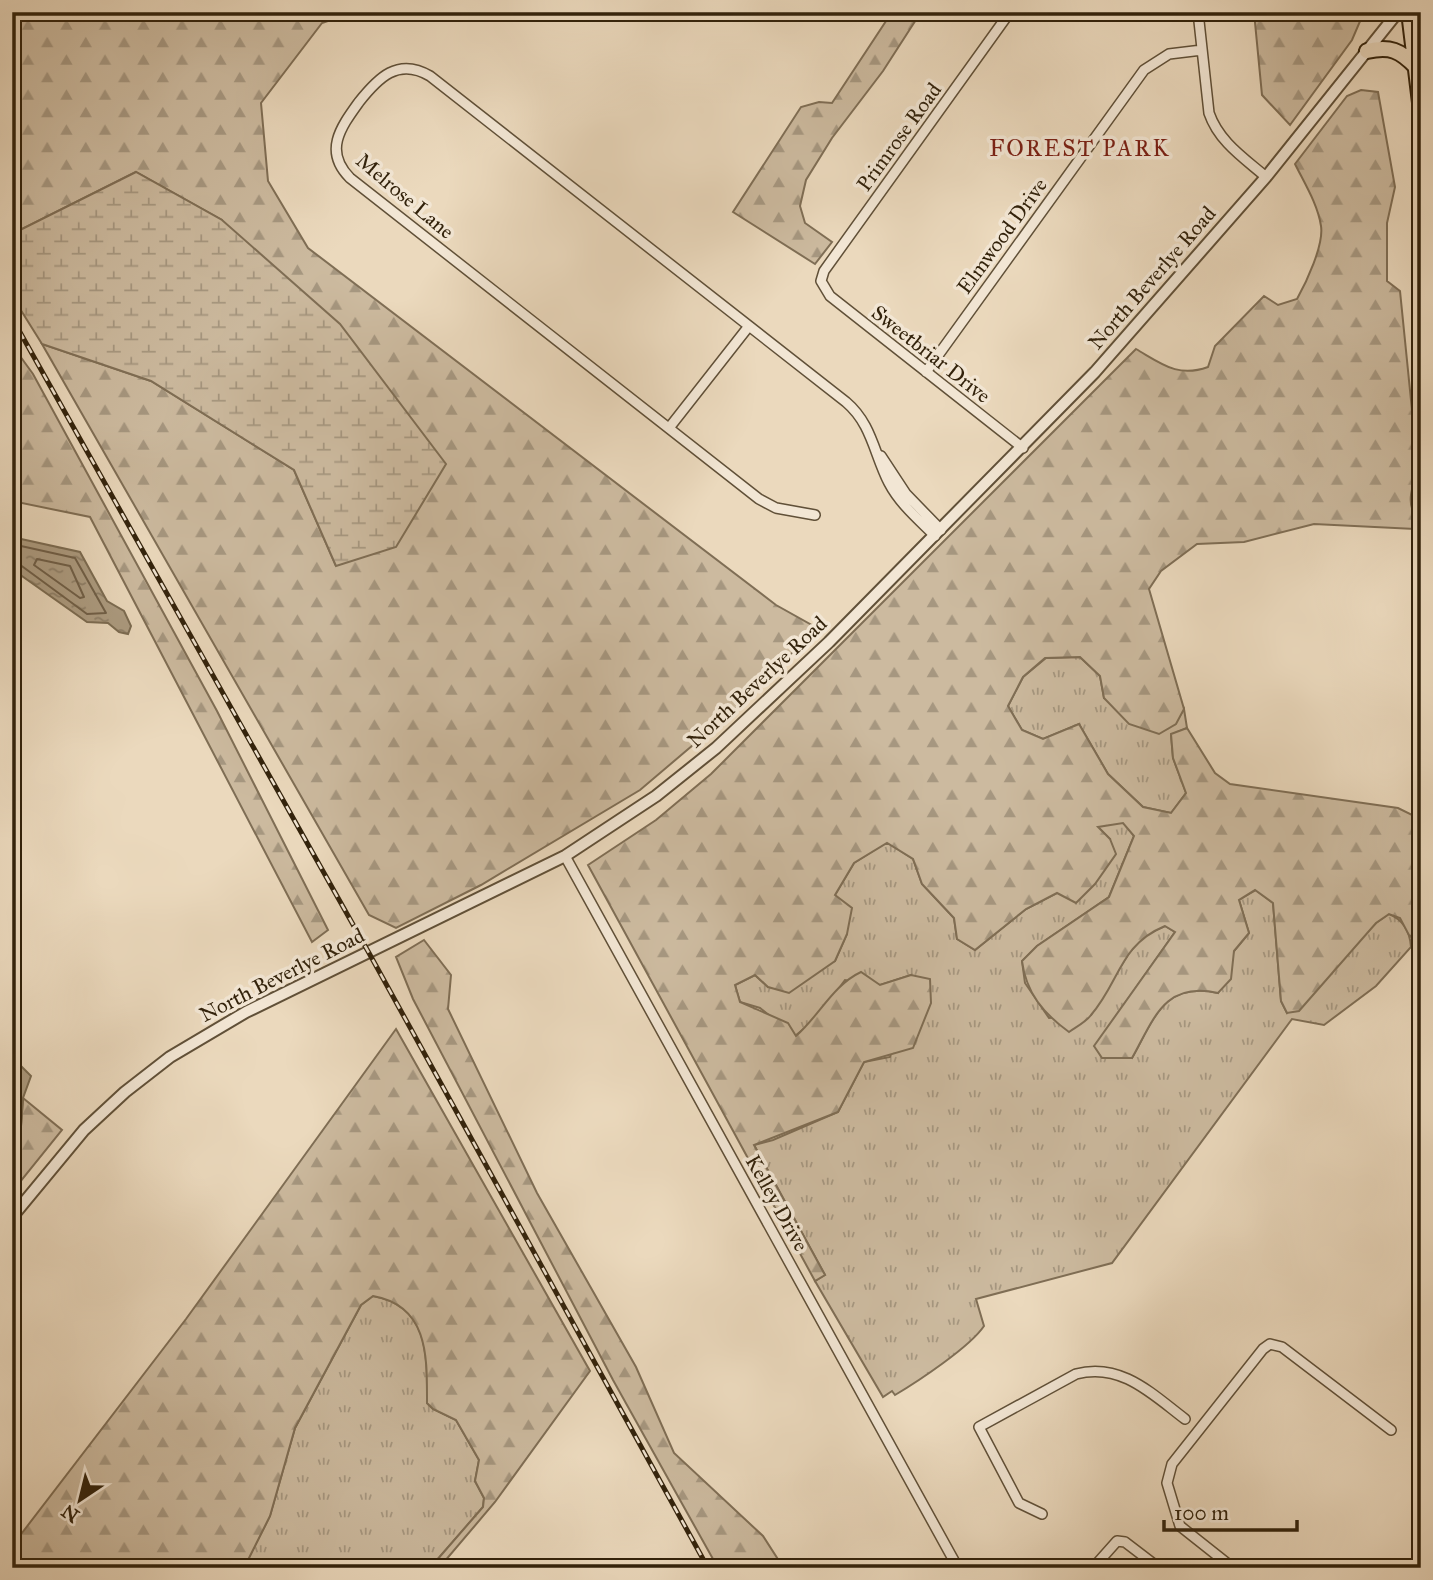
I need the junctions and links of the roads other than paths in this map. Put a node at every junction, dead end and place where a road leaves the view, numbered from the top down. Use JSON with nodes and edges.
{"nodes":[{"id":1,"x":1010,"y":12,"type":"edge"},
{"id":2,"x":1198,"y":12,"type":"edge"},
{"id":3,"x":1398,"y":12,"type":"edge"},
{"id":4,"x":1409,"y":12,"type":"edge"},
{"id":5,"x":1202,"y":50,"type":"junction"},
{"id":6,"x":1367,"y":51,"type":"junction"},
{"id":7,"x":1416,"y":67,"type":"junction"},
{"id":8,"x":1421,"y":111,"type":"edge"},
{"id":9,"x":1266,"y":177,"type":"junction"},
{"id":10,"x":822,"y":284,"type":"joint"},
{"id":11,"x":749,"y":326,"type":"junction"},
{"id":12,"x":926,"y":372,"type":"junction"},
{"id":13,"x":669,"y":428,"type":"junction"},
{"id":14,"x":1023,"y":448,"type":"junction"},
{"id":15,"x":815,"y":515,"type":"dead end"},
{"id":16,"x":938,"y":533,"type":"junction"},
{"id":17,"x":565,"y":856,"type":"junction"},
{"id":18,"x":12,"y":1217,"type":"edge"},
{"id":19,"x":1185,"y":1419,"type":"dead end"},
{"id":20,"x":1391,"y":1430,"type":"dead end"},
{"id":21,"x":1042,"y":1514,"type":"dead end"},
{"id":22,"x":1230,"y":1567,"type":"edge"},
{"id":23,"x":958,"y":1568,"type":"edge"},
{"id":24,"x":1093,"y":1568,"type":"edge"},
{"id":25,"x":1159,"y":1568,"type":"edge"}],
"edges":[{"from":1,"to":10,"type":"street","name":"Primrose Road"},
{"from":2,"to":5,"type":"street"},
{"from":3,"to":6,"type":"street","name":"North Beverlye Road"},
{"from":4,"to":7,"type":"highway"},
{"from":5,"to":9,"type":"street"},
{"from":5,"to":12,"type":"street","name":"Elmwood Drive"},
{"from":6,"to":7,"type":"highway"},
{"from":6,"to":9,"type":"street","name":"North Beverlye Road"},
{"from":7,"to":8,"type":"highway"},
{"from":9,"to":14,"type":"street","name":"North Beverlye Road"},
{"from":10,"to":12,"type":"street","name":"Sweetbriar Drive"},
{"from":11,"to":13,"type":"street"},
{"from":11,"to":13,"type":"street","name":"Melrose Lane"},
{"from":11,"to":16,"type":"street","name":"Melrose Lane"},
{"from":12,"to":14,"type":"street","name":"Sweetbriar Drive"},
{"from":13,"to":15,"type":"street","name":"Melrose Lane"},
{"from":14,"to":16,"type":"street","name":"North Beverlye Road"},
{"from":16,"to":17,"type":"street","name":"North Beverlye Road"},
{"from":17,"to":18,"type":"street","name":"North Beverlye Road"},
{"from":17,"to":23,"type":"street","name":"Kelley Drive"},
{"from":19,"to":21,"type":"street"},
{"from":20,"to":22,"type":"street"},
{"from":24,"to":25,"type":"street"}]}
